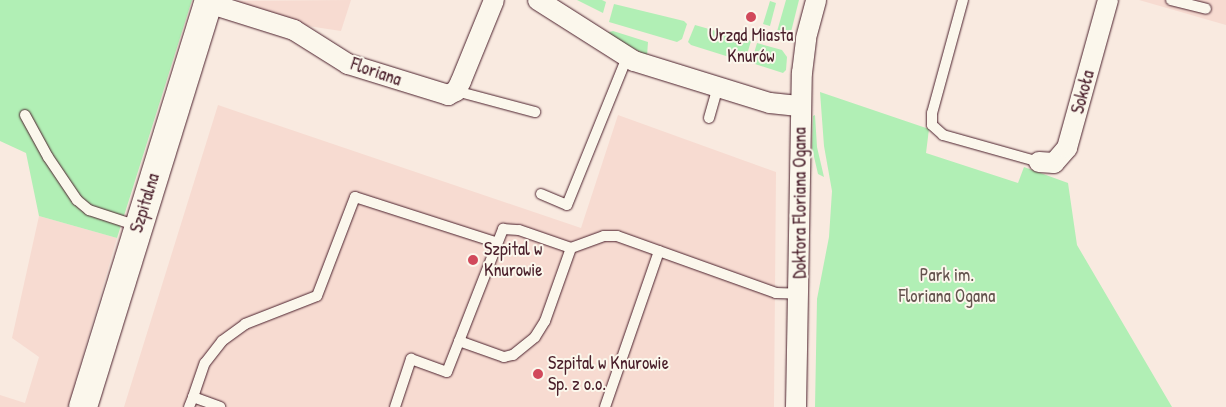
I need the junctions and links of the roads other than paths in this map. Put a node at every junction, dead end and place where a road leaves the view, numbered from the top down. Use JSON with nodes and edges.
{"nodes":[{"id":1,"x":494,"y":0,"type":"edge"},
{"id":2,"x":538,"y":0,"type":"edge"},
{"id":3,"x":816,"y":0,"type":"edge"},
{"id":4,"x":963,"y":0,"type":"edge"},
{"id":5,"x":1108,"y":0,"type":"edge"},
{"id":6,"x":1171,"y":0,"type":"edge"},
{"id":7,"x":208,"y":2,"type":"edge"},
{"id":8,"x":1206,"y":10,"type":"dead end"},
{"id":9,"x":627,"y":57,"type":"junction"},
{"id":10,"x":718,"y":87,"type":"junction"},
{"id":11,"x":456,"y":91,"type":"junction"},
{"id":12,"x":801,"y":106,"type":"junction"},
{"id":13,"x":535,"y":112,"type":"dead end"},
{"id":14,"x":25,"y":115,"type":"dead end"},
{"id":15,"x":708,"y":118,"type":"dead end"},
{"id":16,"x":1039,"y":162,"type":"joint"},
{"id":17,"x":541,"y":194,"type":"dead end"},
{"id":18,"x":138,"y":226,"type":"junction"},
{"id":19,"x":496,"y":242,"type":"junction"},
{"id":20,"x":571,"y":248,"type":"junction"},
{"id":21,"x":659,"y":251,"type":"junction"},
{"id":22,"x":799,"y":294,"type":"junction"},
{"id":23,"x":459,"y":341,"type":"junction"},
{"id":24,"x":191,"y":402,"type":"edge"},
{"id":25,"x":83,"y":407,"type":"edge"},
{"id":26,"x":220,"y":407,"type":"edge"},
{"id":27,"x":395,"y":407,"type":"edge"},
{"id":28,"x":605,"y":407,"type":"edge"},
{"id":29,"x":796,"y":407,"type":"edge"}],
"edges":[{"from":1,"to":11,"type":"street"},
{"from":2,"to":9,"type":"street"},
{"from":3,"to":12,"type":"street","name":"Doktora Floriana Ogana"},
{"from":4,"to":16,"type":"lane"},
{"from":5,"to":16,"type":"street","name":"Sokoła"},
{"from":6,"to":8,"type":"lane"},
{"from":7,"to":11,"type":"street","name":"Floriana"},
{"from":7,"to":18,"type":"street","name":"Szpitalna"},
{"from":9,"to":10,"type":"street"},
{"from":9,"to":17,"type":"lane"},
{"from":10,"to":12,"type":"street"},
{"from":10,"to":15,"type":"lane"},
{"from":11,"to":13,"type":"lane"},
{"from":12,"to":22,"type":"street","name":"Doktora Floriana Ogana"},
{"from":14,"to":18,"type":"lane"},
{"from":18,"to":25,"type":"street","name":"Szpitalna"},
{"from":19,"to":20,"type":"lane"},
{"from":19,"to":23,"type":"lane"},
{"from":19,"to":24,"type":"lane"},
{"from":20,"to":21,"type":"lane"},
{"from":20,"to":23,"type":"lane"},
{"from":21,"to":22,"type":"lane"},
{"from":21,"to":28,"type":"lane"},
{"from":22,"to":29,"type":"street","name":"Doktora Floriana Ogana"},
{"from":23,"to":27,"type":"lane"},
{"from":24,"to":26,"type":"lane"}]}
